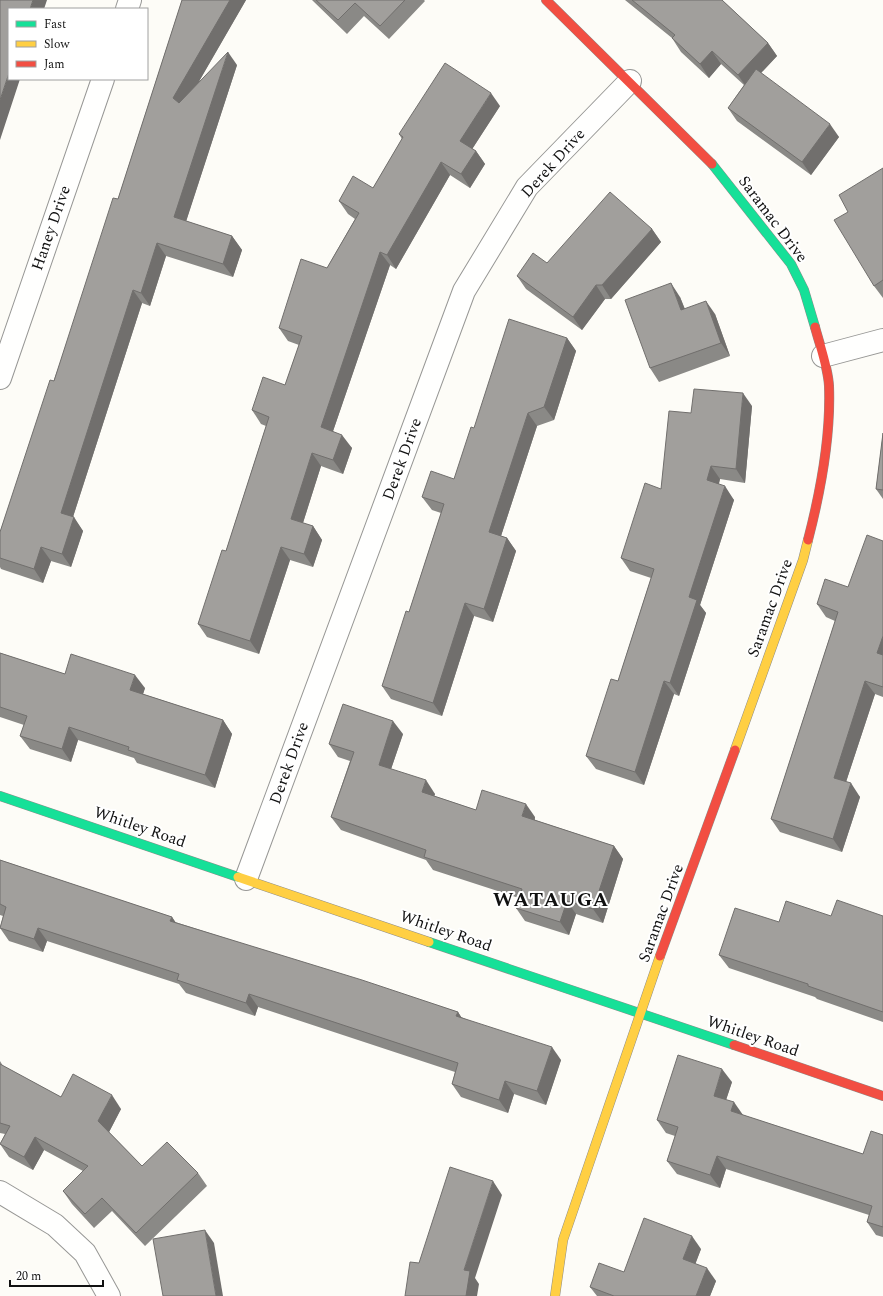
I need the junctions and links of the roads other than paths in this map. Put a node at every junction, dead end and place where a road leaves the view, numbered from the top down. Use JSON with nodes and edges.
{"nodes":[{"id":1,"x":546,"y":0,"type":"edge"},
{"id":2,"x":103,"y":80,"type":"edge"},
{"id":3,"x":630,"y":81,"type":"junction"},
{"id":4,"x":883,"y":340,"type":"edge"},
{"id":5,"x":823,"y":356,"type":"junction"},
{"id":6,"x":0,"y":378,"type":"edge"},
{"id":7,"x":0,"y":796,"type":"edge"},
{"id":8,"x":246,"y":879,"type":"junction"},
{"id":9,"x":640,"y":1013,"type":"junction"},
{"id":10,"x":883,"y":1096,"type":"edge"},
{"id":11,"x":0,"y":1192,"type":"edge"},
{"id":12,"x":109,"y":1296,"type":"edge"},
{"id":13,"x":555,"y":1296,"type":"edge"}],
"edges":[{"from":1,"to":3,"type":"street","name":"Saramac Drive"},
{"from":2,"to":6,"type":"street","name":"Haney Drive"},
{"from":3,"to":5,"type":"street","name":"Saramac Drive"},
{"from":3,"to":8,"type":"street","name":"Derek Drive"},
{"from":4,"to":5,"type":"street"},
{"from":5,"to":9,"type":"street","name":"Saramac Drive"},
{"from":7,"to":8,"type":"street","name":"Whitley Road"},
{"from":8,"to":9,"type":"street","name":"Whitley Road"},
{"from":9,"to":10,"type":"street","name":"Whitley Road"},
{"from":9,"to":13,"type":"street","name":"Saramac Drive"},
{"from":11,"to":12,"type":"street"}]}
